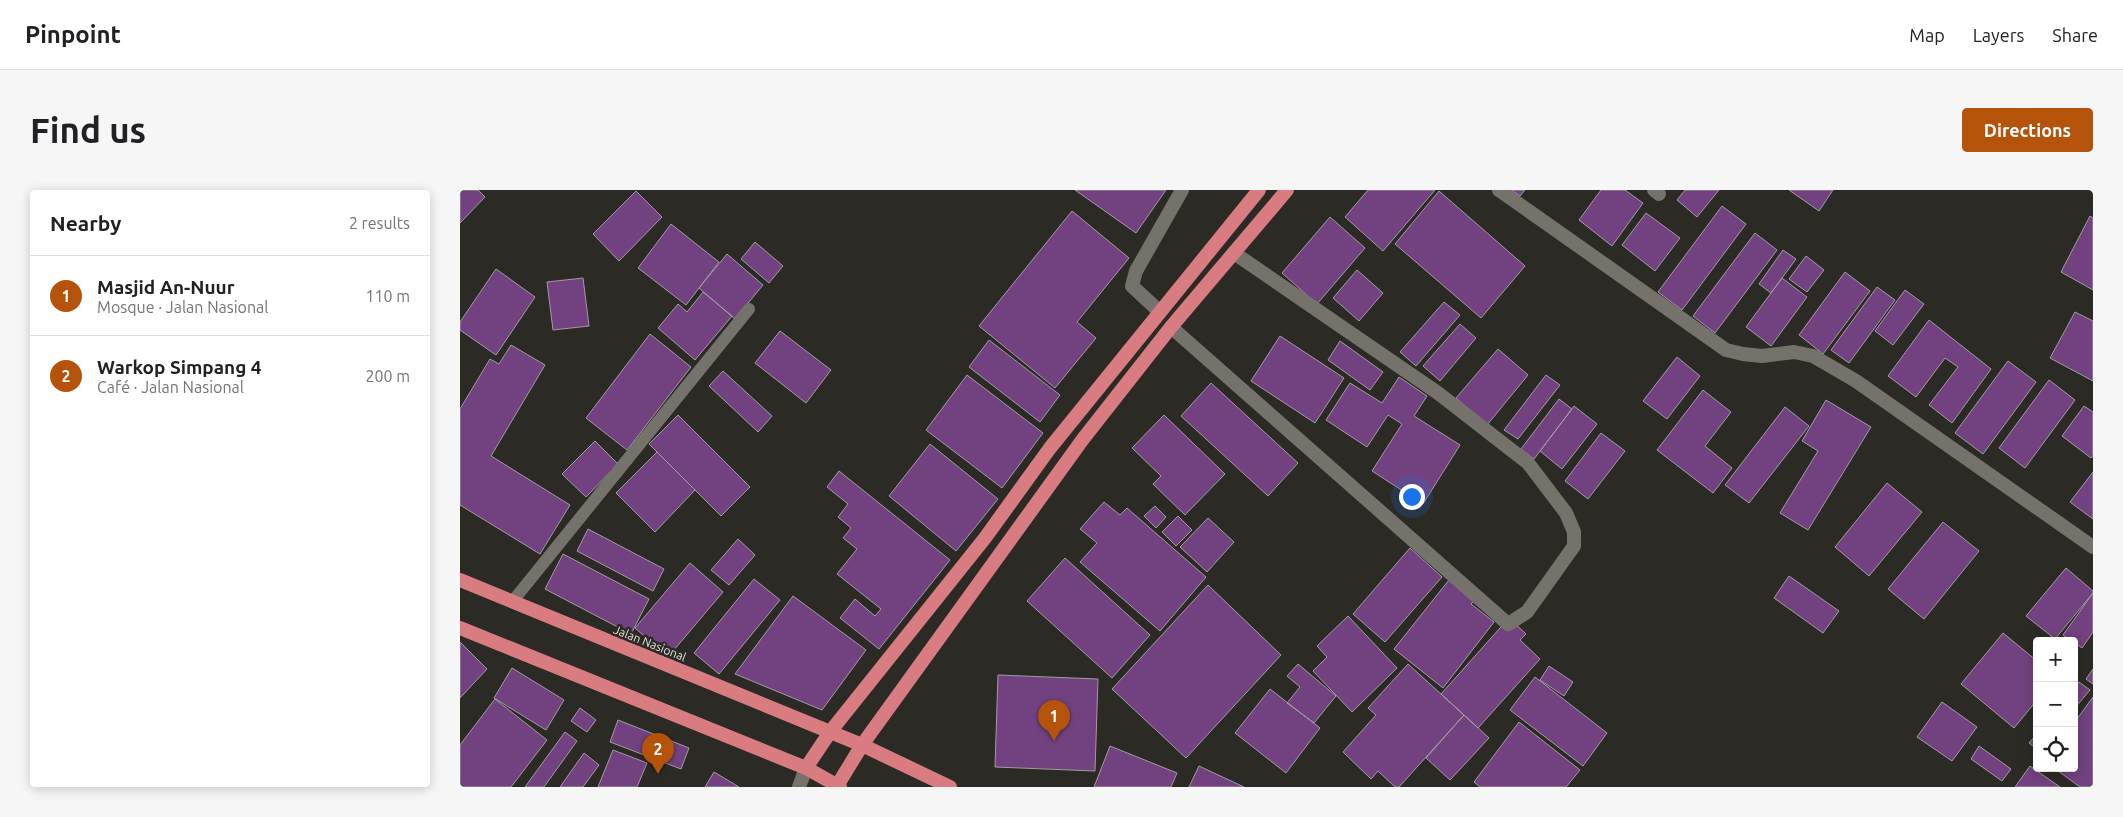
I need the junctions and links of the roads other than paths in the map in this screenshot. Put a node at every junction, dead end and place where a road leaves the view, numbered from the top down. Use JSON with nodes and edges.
{"nodes":[{"id":1,"x":1182,"y":190,"type":"edge"},
{"id":2,"x":1259,"y":190,"type":"edge"},
{"id":3,"x":1287,"y":190,"type":"edge"},
{"id":4,"x":1499,"y":190,"type":"edge"},
{"id":5,"x":1234,"y":253,"type":"junction"},
{"id":6,"x":749,"y":308,"type":"dead end"},
{"id":7,"x":1160,"y":312,"type":"junction"},
{"id":8,"x":1171,"y":327,"type":"junction"},
{"id":9,"x":2093,"y":547,"type":"edge"},
{"id":10,"x":460,"y":580,"type":"edge"},
{"id":11,"x":512,"y":602,"type":"junction"},
{"id":12,"x":460,"y":628,"type":"edge"},
{"id":13,"x":830,"y":732,"type":"junction"},
{"id":14,"x":862,"y":745,"type":"junction"},
{"id":15,"x":806,"y":768,"type":"junction"},
{"id":16,"x":799,"y":787,"type":"edge"},
{"id":17,"x":838,"y":787,"type":"edge"},
{"id":18,"x":950,"y":787,"type":"edge"}],
"edges":[{"from":1,"to":7,"type":"street"},
{"from":2,"to":7,"type":"highway"},
{"from":3,"to":5,"type":"highway"},
{"from":4,"to":9,"type":"street"},
{"from":5,"to":8,"type":"highway"},
{"from":5,"to":8,"type":"street"},
{"from":6,"to":11,"type":"lane"},
{"from":7,"to":13,"type":"highway"},
{"from":8,"to":14,"type":"highway"},
{"from":10,"to":11,"type":"highway","name":"Jalan Nasional"},
{"from":11,"to":13,"type":"highway","name":"Jalan Nasional"},
{"from":12,"to":15,"type":"highway"},
{"from":13,"to":14,"type":"highway","name":"Jalan Nasional"},
{"from":13,"to":15,"type":"highway"},
{"from":14,"to":17,"type":"highway"},
{"from":14,"to":18,"type":"highway","name":"Jalan Nasional"},
{"from":15,"to":16,"type":"street"},
{"from":15,"to":17,"type":"highway"}]}
